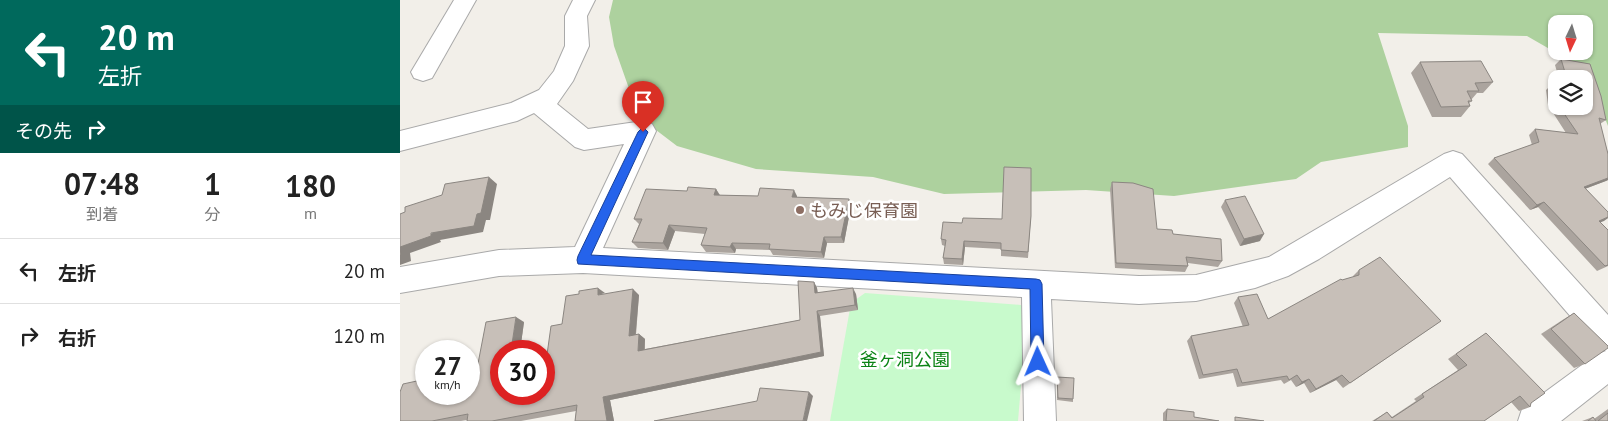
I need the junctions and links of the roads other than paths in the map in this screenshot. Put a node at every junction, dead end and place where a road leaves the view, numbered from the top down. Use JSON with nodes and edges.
{"nodes":[{"id":1,"x":465,"y":0,"type":"edge"},
{"id":2,"x":584,"y":0,"type":"edge"},
{"id":3,"x":423,"y":72,"type":"dead end"},
{"id":4,"x":536,"y":101,"type":"junction"},
{"id":5,"x":400,"y":142,"type":"edge"},
{"id":6,"x":582,"y":260,"type":"junction"},
{"id":7,"x":400,"y":280,"type":"edge"},
{"id":8,"x":1036,"y":284,"type":"junction"},
{"id":9,"x":1608,"y":336,"type":"edge"},
{"id":10,"x":1608,"y":365,"type":"edge"},
{"id":11,"x":1040,"y":421,"type":"edge"},
{"id":12,"x":1534,"y":421,"type":"edge"}],
"edges":[{"from":1,"to":3,"type":"street"},
{"from":2,"to":4,"type":"street"},
{"from":4,"to":5,"type":"street"},
{"from":4,"to":6,"type":"street"},
{"from":6,"to":7,"type":"street"},
{"from":6,"to":8,"type":"street"},
{"from":8,"to":9,"type":"street"},
{"from":8,"to":11,"type":"street"},
{"from":10,"to":12,"type":"street"}]}
